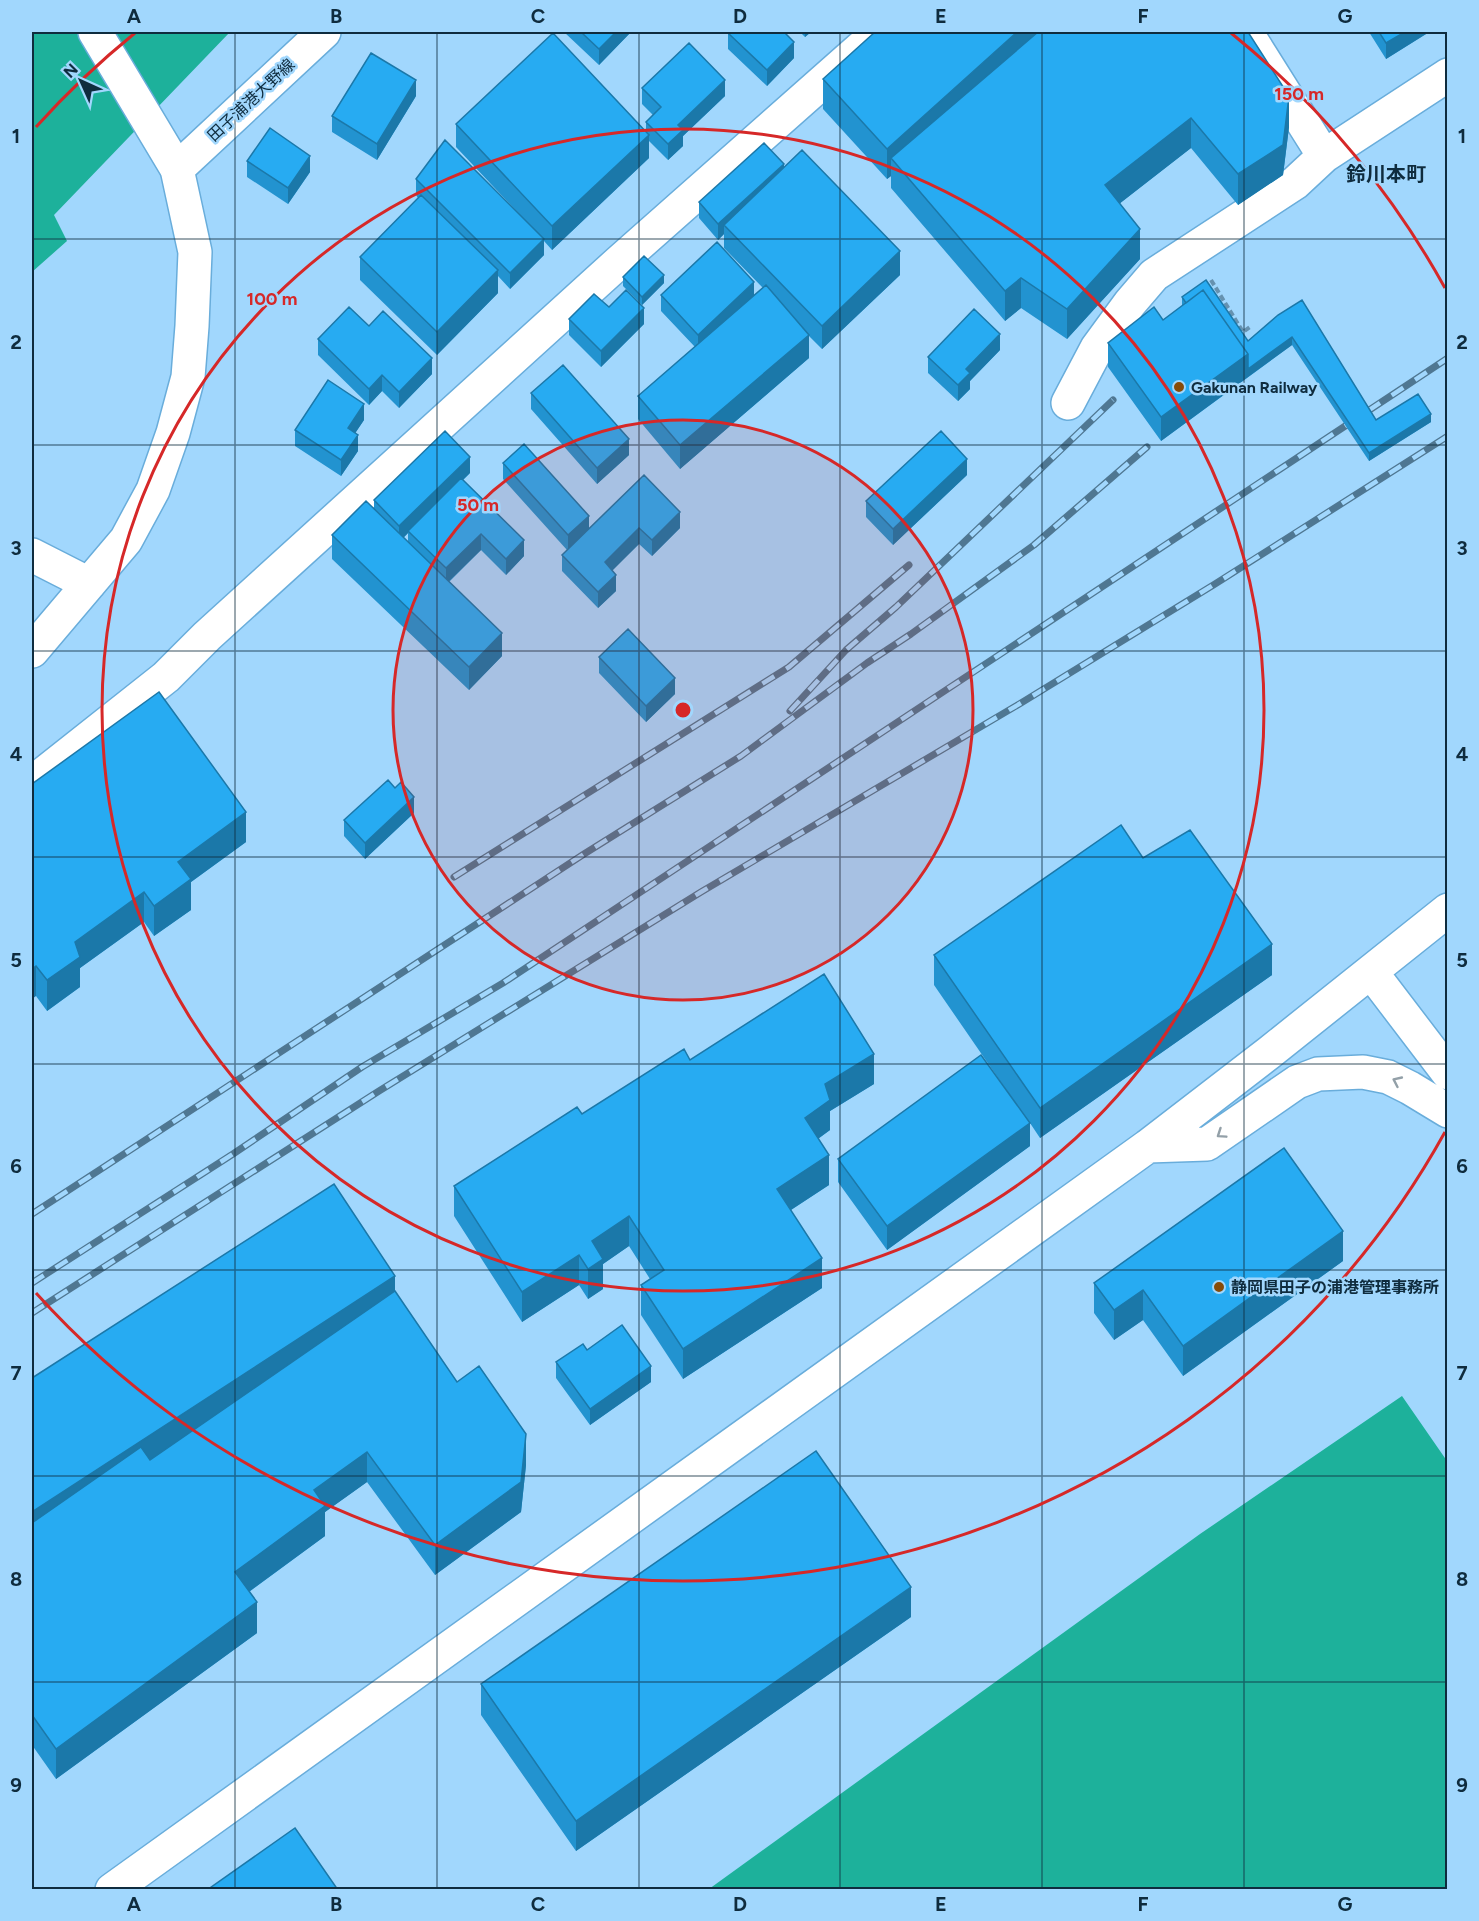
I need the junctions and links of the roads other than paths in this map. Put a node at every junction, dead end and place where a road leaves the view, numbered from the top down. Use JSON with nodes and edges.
{"nodes":[{"id":1,"x":95,"y":32,"type":"edge"},
{"id":2,"x":324,"y":32,"type":"edge"},
{"id":3,"x":879,"y":32,"type":"edge"},
{"id":4,"x":1246,"y":32,"type":"edge"},
{"id":5,"x":1448,"y":75,"type":"edge"},
{"id":6,"x":1324,"y":156,"type":"junction"},
{"id":7,"x":177,"y":169,"type":"junction"},
{"id":8,"x":1068,"y":403,"type":"dead end"},
{"id":9,"x":32,"y":555,"type":"edge"},
{"id":10,"x":89,"y":584,"type":"junction"},
{"id":11,"x":32,"y":651,"type":"edge"},
{"id":12,"x":32,"y":783,"type":"edge"},
{"id":13,"x":1448,"y":910,"type":"edge"},
{"id":14,"x":1371,"y":972,"type":"junction"},
{"id":15,"x":1448,"y":1073,"type":"edge"},
{"id":16,"x":1448,"y":1111,"type":"edge"},
{"id":17,"x":1148,"y":1146,"type":"junction"},
{"id":18,"x":112,"y":1890,"type":"edge"}],
"edges":[{"from":1,"to":7,"type":"street"},
{"from":2,"to":7,"type":"street","name":"田子浦港大野線"},
{"from":3,"to":12,"type":"street"},
{"from":4,"to":6,"type":"street"},
{"from":5,"to":6,"type":"street"},
{"from":6,"to":8,"type":"street"},
{"from":7,"to":10,"type":"street"},
{"from":9,"to":10,"type":"street"},
{"from":10,"to":11,"type":"street"},
{"from":13,"to":14,"type":"street"},
{"from":14,"to":15,"type":"street"},
{"from":14,"to":17,"type":"street"},
{"from":16,"to":17,"type":"street","one_way":true},
{"from":17,"to":18,"type":"street"}]}
